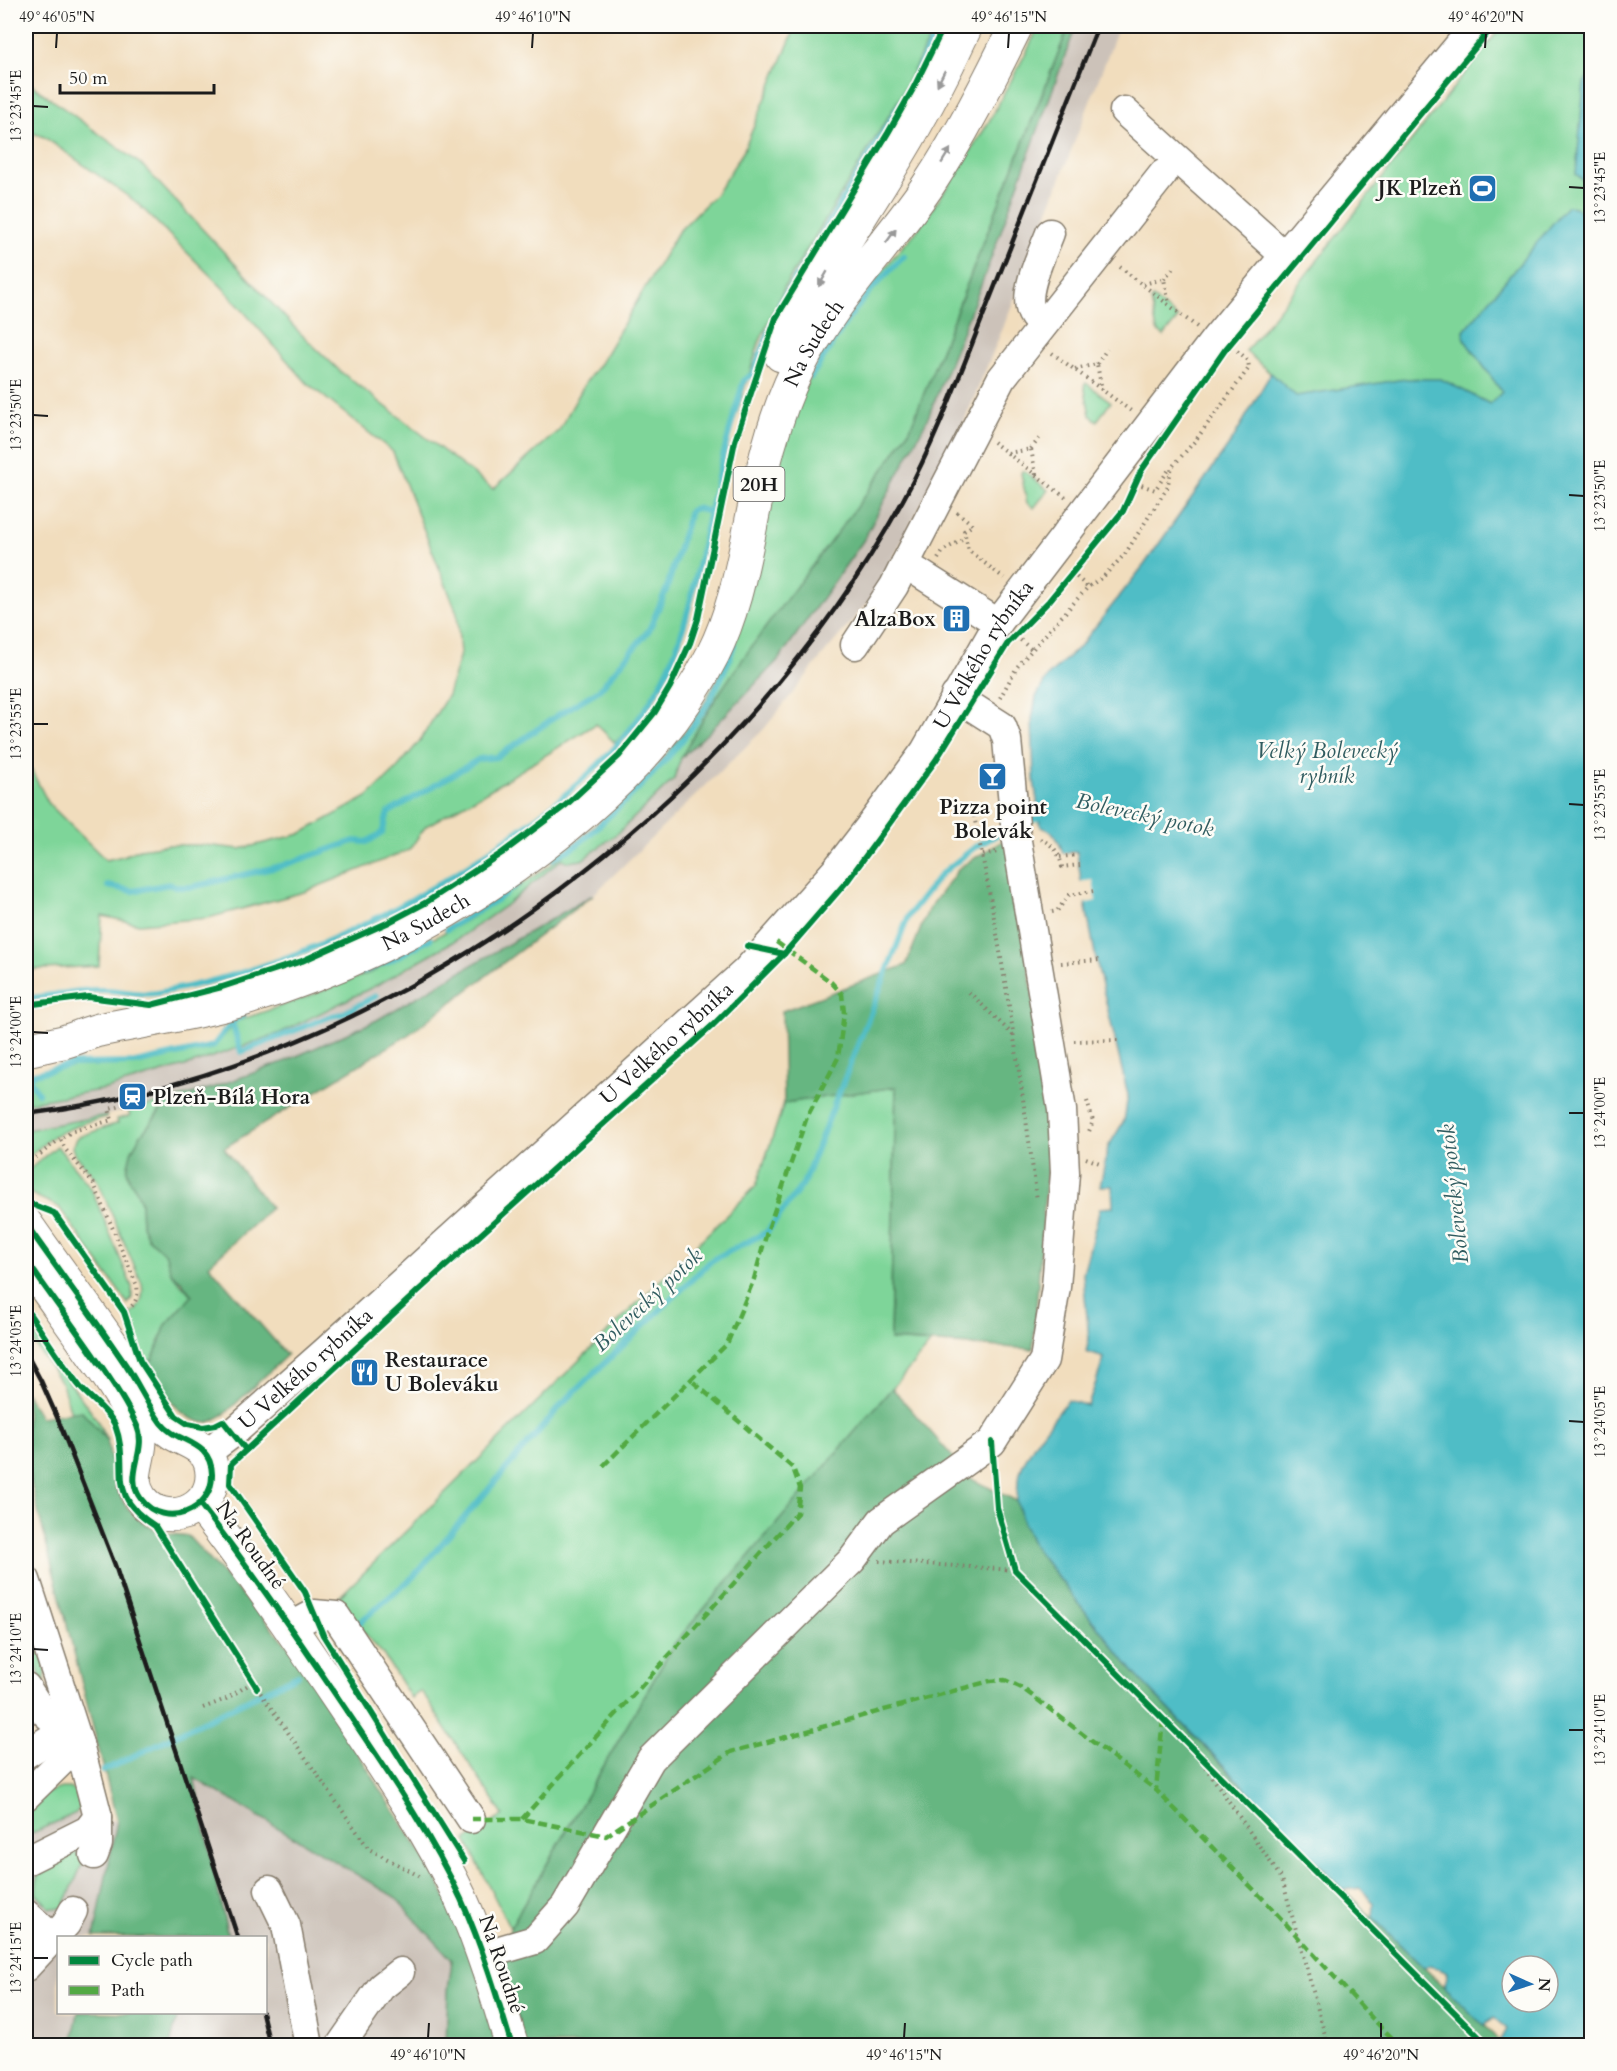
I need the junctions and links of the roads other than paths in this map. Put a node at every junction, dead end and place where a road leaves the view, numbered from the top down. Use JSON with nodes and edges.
{"nodes":[{"id":1,"x":966,"y":26,"type":"edge"},
{"id":2,"x":1016,"y":26,"type":"edge"},
{"id":3,"x":1475,"y":26,"type":"edge"},
{"id":4,"x":1124,"y":111,"type":"dead end"},
{"id":5,"x":1163,"y":174,"type":"dead end"},
{"id":6,"x":1058,"y":236,"type":"dead end"},
{"id":7,"x":1285,"y":255,"type":"junction"},
{"id":8,"x":1041,"y":327,"type":"junction"},
{"id":9,"x":916,"y":571,"type":"junction"},
{"id":10,"x":1011,"y":633,"type":"junction"},
{"id":11,"x":855,"y":645,"type":"dead end"},
{"id":12,"x":687,"y":697,"type":"junction"},
{"id":13,"x":972,"y":706,"type":"junction"},
{"id":14,"x":95,"y":1031,"type":"junction"},
{"id":15,"x":26,"y":1034,"type":"edge"},
{"id":16,"x":26,"y":1050,"type":"edge"},
{"id":17,"x":26,"y":1224,"type":"edge"},
{"id":18,"x":26,"y":1260,"type":"edge"},
{"id":19,"x":192,"y":1446,"type":"junction"},
{"id":20,"x":138,"y":1458,"type":"junction"},
{"id":21,"x":200,"y":1504,"type":"junction"},
{"id":22,"x":26,"y":1580,"type":"edge"},
{"id":23,"x":290,"y":1627,"type":"junction"},
{"id":24,"x":26,"y":1687,"type":"edge"},
{"id":25,"x":26,"y":1719,"type":"edge"},
{"id":26,"x":67,"y":1736,"type":"junction"},
{"id":27,"x":26,"y":1754,"type":"edge"},
{"id":28,"x":26,"y":1796,"type":"edge"},
{"id":29,"x":98,"y":1817,"type":"junction"},
{"id":30,"x":471,"y":1818,"type":"dead end"},
{"id":31,"x":94,"y":1855,"type":"dead end"},
{"id":32,"x":26,"y":1861,"type":"edge"},
{"id":33,"x":269,"y":1890,"type":"dead end"},
{"id":34,"x":74,"y":1911,"type":"dead end"},
{"id":35,"x":26,"y":1914,"type":"edge"},
{"id":36,"x":53,"y":1938,"type":"junction"},
{"id":37,"x":483,"y":1955,"type":"junction"},
{"id":38,"x":26,"y":1967,"type":"edge"},
{"id":39,"x":400,"y":1972,"type":"dead end"},
{"id":40,"x":309,"y":2046,"type":"edge"},
{"id":41,"x":340,"y":2046,"type":"edge"},
{"id":42,"x":512,"y":2046,"type":"edge"}],
"edges":[{"from":1,"to":12,"type":"main road","name":"Na Sudech","number":"20H","one_way":true},
{"from":12,"to":2,"type":"main road","name":"Na Sudech","number":"20H","one_way":true},
{"from":3,"to":7,"type":"street","name":"U Velkého rybníka"},
{"from":4,"to":7,"type":"street"},
{"from":5,"to":8,"type":"street"},
{"from":6,"to":8,"type":"street"},
{"from":7,"to":10,"type":"street","name":"U Velkého rybníka"},
{"from":8,"to":9,"type":"street"},
{"from":9,"to":10,"type":"street"},
{"from":9,"to":11,"type":"street"},
{"from":10,"to":13,"type":"street","name":"U Velkého rybníka"},
{"from":12,"to":14,"type":"main road","name":"Na Sudech","number":"20H"},
{"from":13,"to":19,"type":"street","name":"U Velkého rybníka"},
{"from":13,"to":37,"type":"street","name":"U Velkého rybníka"},
{"from":14,"to":15,"type":"main road","name":"Na Sudech","number":"20H"},
{"from":14,"to":16,"type":"main road","name":"Na Sudech","number":"20H"},
{"from":17,"to":19,"type":"main road"},
{"from":18,"to":20,"type":"main road","name":"Na Roudné"},
{"from":19,"to":20,"type":"main road"},
{"from":19,"to":21,"type":"main road","name":"Na Roudné"},
{"from":20,"to":21,"type":"main road","name":"Na Roudné"},
{"from":21,"to":23,"type":"main road","name":"Na Roudné"},
{"from":22,"to":26,"type":"street"},
{"from":23,"to":30,"type":"street"},
{"from":23,"to":37,"type":"main road","name":"Na Roudné"},
{"from":24,"to":26,"type":"street"},
{"from":25,"to":26,"type":"street"},
{"from":26,"to":27,"type":"street"},
{"from":26,"to":28,"type":"street"},
{"from":26,"to":29,"type":"street"},
{"from":29,"to":31,"type":"street"},
{"from":29,"to":32,"type":"street"},
{"from":33,"to":40,"type":"street"},
{"from":34,"to":36,"type":"street"},
{"from":35,"to":36,"type":"street"},
{"from":36,"to":38,"type":"street"},
{"from":37,"to":42,"type":"main road","name":"Na Roudné"},
{"from":39,"to":41,"type":"street"}]}
